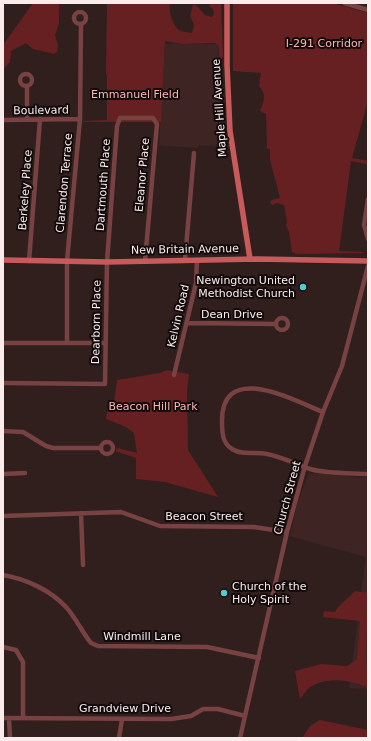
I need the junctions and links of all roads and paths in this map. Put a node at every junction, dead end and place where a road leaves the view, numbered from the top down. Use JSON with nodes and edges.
{"nodes":[{"id":1,"x":227,"y":3,"type":"edge"},
{"id":2,"x":344,"y":3,"type":"edge"},
{"id":3,"x":359,"y":5,"type":"edge"},
{"id":4,"x":368,"y":10,"type":"edge"},
{"id":5,"x":81,"y":24,"type":"dead end"},
{"id":6,"x":27,"y":86,"type":"dead end"},
{"id":7,"x":127,"y":118,"type":"joint"},
{"id":8,"x":27,"y":119,"type":"junction"},
{"id":9,"x":40,"y":119,"type":"junction"},
{"id":10,"x":80,"y":119,"type":"junction"},
{"id":11,"x":3,"y":120,"type":"edge"},
{"id":12,"x":194,"y":153,"type":"dead end"},
{"id":13,"x":368,"y":198,"type":"edge"},
{"id":14,"x":368,"y":239,"type":"edge"},
{"id":15,"x":250,"y":259,"type":"junction"},
{"id":16,"x":3,"y":260,"type":"edge"},
{"id":17,"x":186,"y":260,"type":"junction"},
{"id":18,"x":197,"y":260,"type":"junction"},
{"id":19,"x":67,"y":261,"type":"junction"},
{"id":20,"x":145,"y":261,"type":"junction"},
{"id":21,"x":368,"y":261,"type":"edge"},
{"id":22,"x":28,"y":262,"type":"junction"},
{"id":23,"x":107,"y":262,"type":"junction"},
{"id":24,"x":368,"y":266,"type":"edge"},
{"id":25,"x":188,"y":323,"type":"junction"},
{"id":26,"x":276,"y":324,"type":"dead end"},
{"id":27,"x":3,"y":343,"type":"edge"},
{"id":28,"x":67,"y":343,"type":"junction"},
{"id":29,"x":106,"y":344,"type":"junction"},
{"id":30,"x":174,"y":375,"type":"dead end"},
{"id":31,"x":3,"y":383,"type":"edge"},
{"id":32,"x":323,"y":412,"type":"junction"},
{"id":33,"x":3,"y":431,"type":"edge"},
{"id":34,"x":100,"y":448,"type":"dead end"},
{"id":35,"x":305,"y":466,"type":"junction"},
{"id":36,"x":25,"y":473,"type":"dead end"},
{"id":37,"x":3,"y":474,"type":"edge"},
{"id":38,"x":368,"y":474,"type":"edge"},
{"id":39,"x":82,"y":513,"type":"junction"},
{"id":40,"x":3,"y":516,"type":"edge"},
{"id":41,"x":287,"y":532,"type":"junction"},
{"id":42,"x":83,"y":565,"type":"dead end"},
{"id":43,"x":3,"y":575,"type":"edge"},
{"id":44,"x":3,"y":647,"type":"edge"},
{"id":45,"x":259,"y":658,"type":"junction"},
{"id":46,"x":245,"y":716,"type":"junction"},
{"id":47,"x":3,"y":718,"type":"edge"},
{"id":48,"x":10,"y":718,"type":"junction"},
{"id":49,"x":23,"y":718,"type":"junction"},
{"id":50,"x":122,"y":719,"type":"junction"},
{"id":51,"x":10,"y":738,"type":"edge"},
{"id":52,"x":119,"y":738,"type":"edge"},
{"id":53,"x":240,"y":738,"type":"edge"}],
"edges":[{"from":1,"to":15,"type":"main road","name":"Maple Hill Avenue"},
{"from":2,"to":3,"type":"street"},
{"from":3,"to":4,"type":"street"},
{"from":5,"to":10,"type":"street","name":"Clarendon Terrace"},
{"from":6,"to":8,"type":"street"},
{"from":7,"to":20,"type":"street","name":"Eleanor Place"},
{"from":7,"to":23,"type":"street","name":"Dartmouth Place"},
{"from":8,"to":9,"type":"street","name":"Boulevard"},
{"from":8,"to":11,"type":"street","name":"Boulevard"},
{"from":9,"to":10,"type":"street","name":"Boulevard"},
{"from":9,"to":22,"type":"street","name":"Berkeley Place"},
{"from":10,"to":19,"type":"street","name":"Clarendon Terrace"},
{"from":12,"to":17,"type":"street"},
{"from":13,"to":14,"type":"street"},
{"from":15,"to":18,"type":"main road","name":"New Britain Avenue"},
{"from":15,"to":21,"type":"main road","name":"New Britain Avenue"},
{"from":16,"to":22,"type":"main road","name":"New Britain Avenue"},
{"from":17,"to":18,"type":"main road","name":"New Britain Avenue"},
{"from":17,"to":20,"type":"main road","name":"New Britain Avenue"},
{"from":18,"to":25,"type":"street","name":"Kelvin Road"},
{"from":19,"to":22,"type":"main road","name":"New Britain Avenue"},
{"from":19,"to":23,"type":"main road","name":"New Britain Avenue"},
{"from":19,"to":28,"type":"street","name":"Clarendon Terrace"},
{"from":20,"to":23,"type":"main road","name":"New Britain Avenue"},
{"from":23,"to":29,"type":"street","name":"Dearborn Place"},
{"from":24,"to":32,"type":"street","name":"Church Street"},
{"from":25,"to":26,"type":"street","name":"Dean Drive"},
{"from":25,"to":30,"type":"street","name":"Kelvin Road"},
{"from":27,"to":28,"type":"street"},
{"from":28,"to":29,"type":"street"},
{"from":29,"to":31,"type":"street","name":"Dearborn Place"},
{"from":32,"to":35,"type":"street","name":"Church Street"},
{"from":32,"to":35,"type":"street"},
{"from":33,"to":34,"type":"street"},
{"from":35,"to":38,"type":"street"},
{"from":35,"to":41,"type":"street","name":"Church Street"},
{"from":36,"to":37,"type":"street"},
{"from":39,"to":40,"type":"street","name":"Beacon Street"},
{"from":39,"to":41,"type":"street","name":"Beacon Street"},
{"from":39,"to":42,"type":"street"},
{"from":41,"to":45,"type":"street","name":"Church Street"},
{"from":43,"to":45,"type":"street","name":"Windmill Lane"},
{"from":44,"to":49,"type":"street"},
{"from":45,"to":46,"type":"street","name":"Church Street"},
{"from":46,"to":50,"type":"street","name":"Grandview Drive"},
{"from":46,"to":53,"type":"street","name":"Church Street"},
{"from":47,"to":48,"type":"street","name":"Grandview Drive"},
{"from":48,"to":49,"type":"street","name":"Grandview Drive"},
{"from":48,"to":51,"type":"street"},
{"from":49,"to":50,"type":"street","name":"Grandview Drive"},
{"from":50,"to":52,"type":"street"}]}
